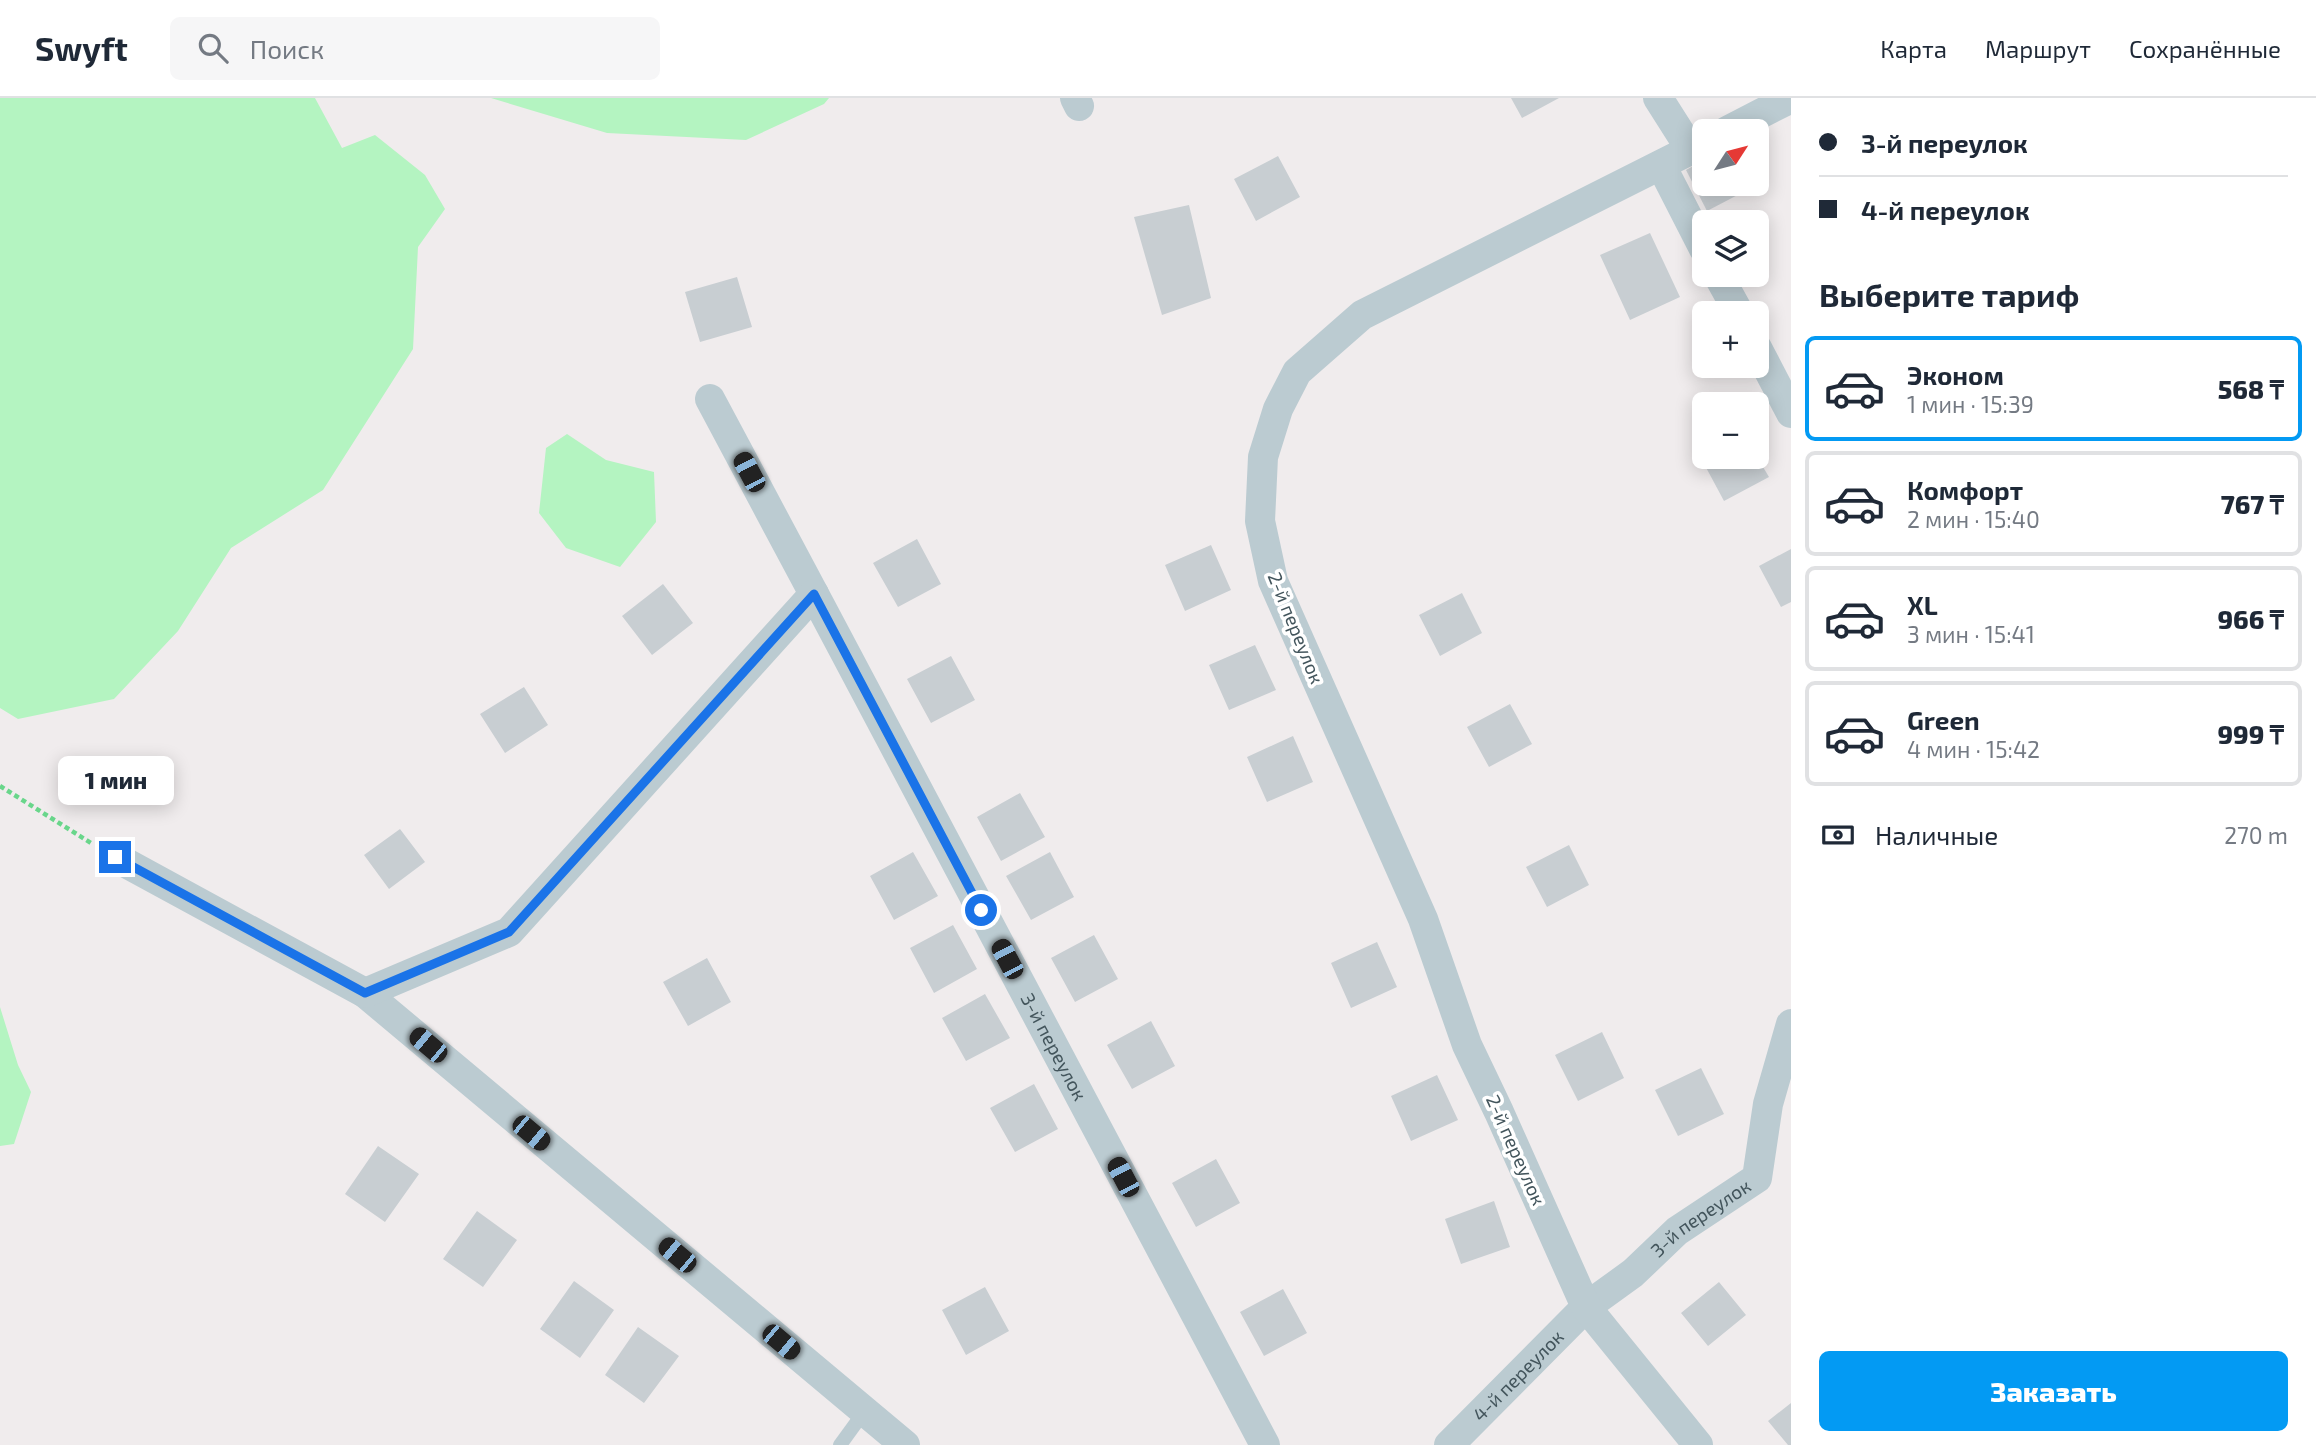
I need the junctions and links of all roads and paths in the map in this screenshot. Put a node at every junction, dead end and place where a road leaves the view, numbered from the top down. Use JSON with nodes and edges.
{"nodes":[{"id":1,"x":1658,"y":98,"type":"edge"},
{"id":2,"x":1791,"y":98,"type":"edge"},
{"id":3,"x":1750,"y":119,"type":"edge"},
{"id":4,"x":1692,"y":139,"type":"edge"},
{"id":5,"x":1692,"y":149,"type":"edge"},
{"id":6,"x":1661,"y":165,"type":"junction"},
{"id":7,"x":1692,"y":225,"type":"edge"},
{"id":8,"x":1769,"y":371,"type":"edge"},
{"id":9,"x":710,"y":398,"type":"dead end"},
{"id":10,"x":1791,"y":413,"type":"edge"},
{"id":11,"x":814,"y":594,"type":"junction"},
{"id":12,"x":0,"y":786,"type":"edge"},
{"id":13,"x":115,"y":857,"type":"joint"},
{"id":14,"x":365,"y":993,"type":"junction"},
{"id":15,"x":1791,"y":1024,"type":"edge"},
{"id":16,"x":1586,"y":1307,"type":"junction"},
{"id":17,"x":864,"y":1412,"type":"junction"},
{"id":18,"x":840,"y":1445,"type":"edge"},
{"id":19,"x":905,"y":1445,"type":"edge"},
{"id":20,"x":1265,"y":1445,"type":"edge"},
{"id":21,"x":1449,"y":1445,"type":"edge"},
{"id":22,"x":1698,"y":1445,"type":"edge"}],
"edges":[{"from":1,"to":4,"type":"street"},
{"from":2,"to":3,"type":"street"},
{"from":5,"to":6,"type":"street","name":"2-й переулок"},
{"from":6,"to":7,"type":"street"},
{"from":6,"to":16,"type":"street","name":"2-й переулок"},
{"from":8,"to":10,"type":"street"},
{"from":9,"to":11,"type":"street","name":"3-й переулок"},
{"from":11,"to":14,"type":"street"},
{"from":11,"to":20,"type":"street","name":"3-й переулок"},
{"from":12,"to":13,"type":"path"},
{"from":13,"to":14,"type":"street"},
{"from":14,"to":17,"type":"street"},
{"from":15,"to":16,"type":"street","name":"3-й переулок"},
{"from":16,"to":21,"type":"street","name":"4-й переулок"},
{"from":16,"to":22,"type":"street","name":"2-й переулок"},
{"from":17,"to":18,"type":"lane"},
{"from":17,"to":19,"type":"street"}]}
